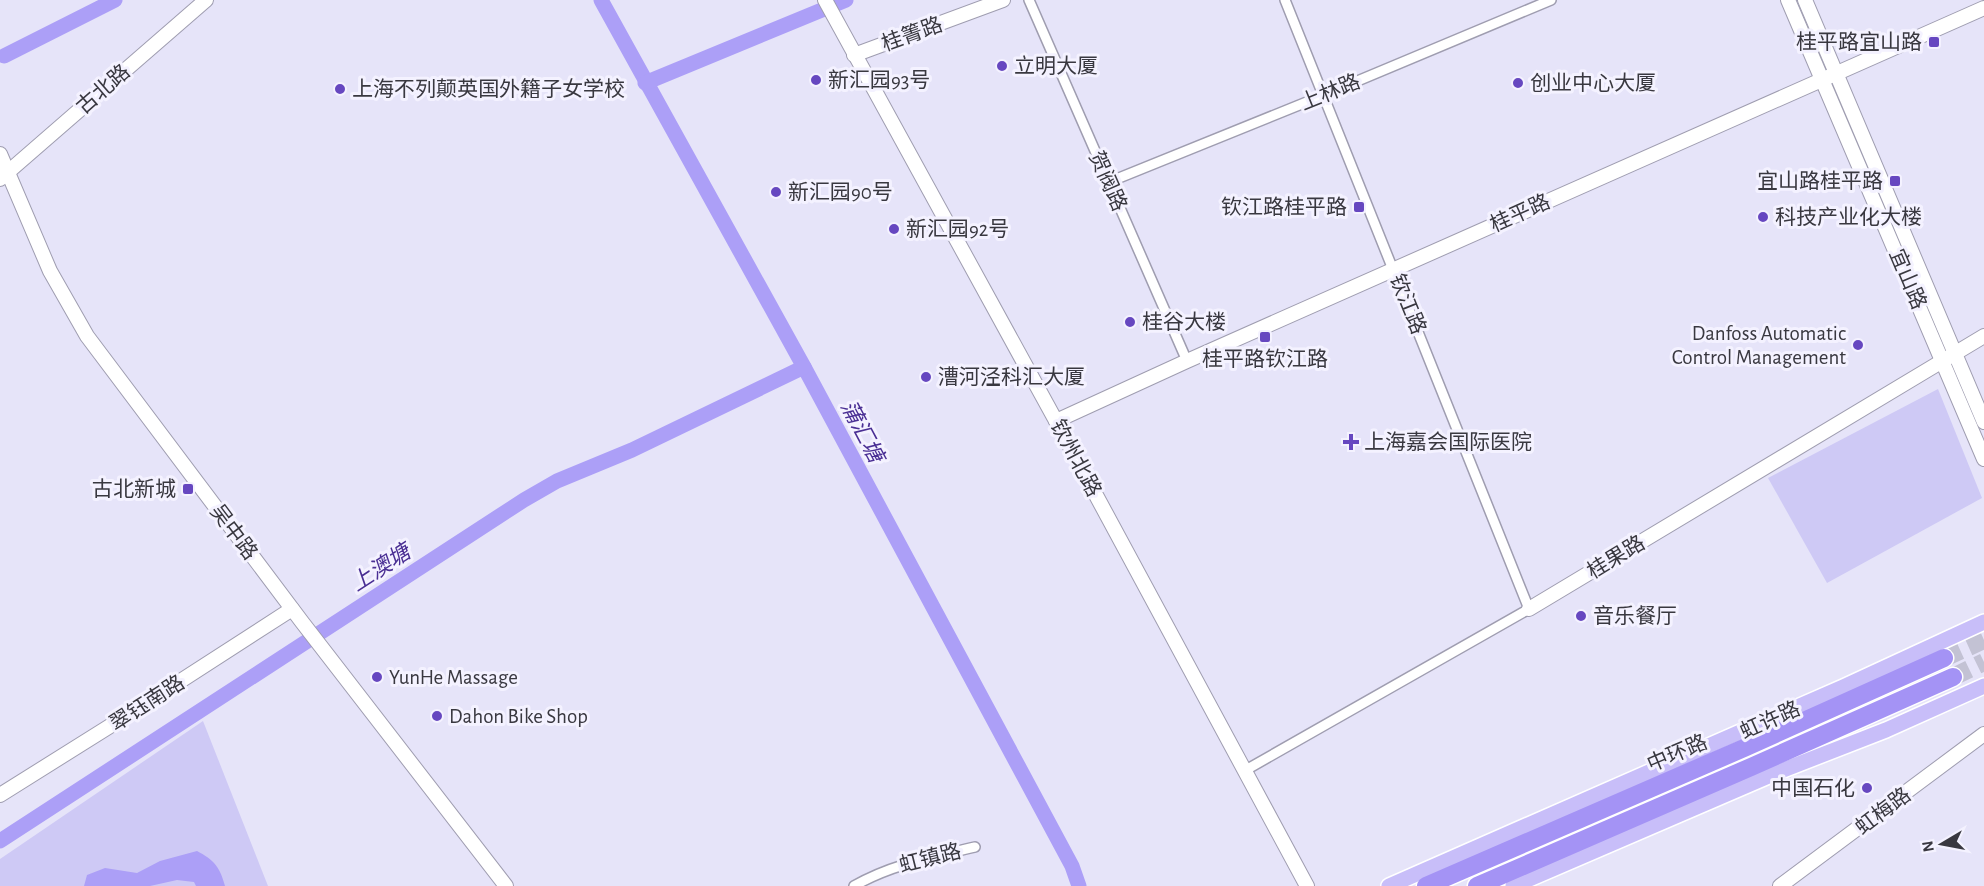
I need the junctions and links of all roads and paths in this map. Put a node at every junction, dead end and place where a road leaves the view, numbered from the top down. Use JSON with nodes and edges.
{"nodes":[{"id":1,"x":206,"y":0,"type":"edge"},
{"id":2,"x":825,"y":0,"type":"edge"},
{"id":3,"x":1003,"y":0,"type":"edge"},
{"id":4,"x":1029,"y":0,"type":"edge"},
{"id":5,"x":1285,"y":0,"type":"edge"},
{"id":6,"x":1551,"y":0,"type":"edge"},
{"id":7,"x":1788,"y":0,"type":"edge"},
{"id":8,"x":1805,"y":0,"type":"edge"},
{"id":9,"x":1984,"y":8,"type":"edge"},
{"id":10,"x":854,"y":55,"type":"junction"},
{"id":11,"x":1836,"y":73,"type":"junction"},
{"id":12,"x":1823,"y":79,"type":"junction"},
{"id":13,"x":1324,"y":95,"type":"junction"},
{"id":14,"x":0,"y":154,"type":"edge"},
{"id":15,"x":4,"y":175,"type":"edge"},
{"id":16,"x":1109,"y":182,"type":"junction"},
{"id":17,"x":1394,"y":269,"type":"junction"},
{"id":18,"x":1984,"y":336,"type":"edge"},
{"id":19,"x":1949,"y":357,"type":"junction"},
{"id":20,"x":1187,"y":361,"type":"junction"},
{"id":21,"x":1056,"y":421,"type":"junction"},
{"id":22,"x":1984,"y":422,"type":"edge"},
{"id":23,"x":1984,"y":459,"type":"edge"},
{"id":24,"x":292,"y":609,"type":"junction"},
{"id":25,"x":1529,"y":609,"type":"junction"},
{"id":26,"x":1984,"y":622,"type":"edge"},
{"id":27,"x":1944,"y":658,"type":"tunnel mouth"},
{"id":28,"x":1953,"y":677,"type":"tunnel mouth"},
{"id":29,"x":1984,"y":687,"type":"edge"},
{"id":30,"x":1984,"y":734,"type":"edge"},
{"id":31,"x":1244,"y":771,"type":"junction"},
{"id":32,"x":0,"y":795,"type":"edge"},
{"id":33,"x":975,"y":847,"type":"dead end"},
{"id":34,"x":506,"y":886,"type":"edge"},
{"id":35,"x":854,"y":886,"type":"edge"},
{"id":36,"x":1307,"y":886,"type":"edge"},
{"id":37,"x":1389,"y":886,"type":"edge"},
{"id":38,"x":1426,"y":886,"type":"edge"},
{"id":39,"x":1477,"y":886,"type":"edge"},
{"id":40,"x":1513,"y":886,"type":"edge"},
{"id":41,"x":1780,"y":886,"type":"edge"}],
"edges":[{"from":1,"to":15,"type":"street","name":"古北路"},
{"from":2,"to":10,"type":"street","name":"钦州北路"},
{"from":3,"to":10,"type":"street","name":"桂箐路"},
{"from":4,"to":16,"type":"street","name":"贺阀路"},
{"from":5,"to":13,"type":"street","name":"钦江路"},
{"from":6,"to":13,"type":"street","name":"上林路"},
{"from":7,"to":12,"type":"street","name":"宜山路"},
{"from":8,"to":11,"type":"street","name":"宜山路"},
{"from":9,"to":11,"type":"street","name":"桂平路"},
{"from":10,"to":21,"type":"street","name":"钦州北路"},
{"from":11,"to":12,"type":"street","name":"桂平路"},
{"from":11,"to":19,"type":"street","name":"宜山路"},
{"from":12,"to":17,"type":"street","name":"桂平路"},
{"from":12,"to":19,"type":"street","name":"宜山路"},
{"from":13,"to":16,"type":"street","name":"上林路"},
{"from":13,"to":17,"type":"street","name":"钦江路"},
{"from":14,"to":15,"type":"street","name":"吴中路"},
{"from":15,"to":24,"type":"street","name":"吴中路"},
{"from":16,"to":20,"type":"street","name":"贺阀路"},
{"from":17,"to":20,"type":"street","name":"桂平路"},
{"from":17,"to":25,"type":"street","name":"钦江路"},
{"from":18,"to":19,"type":"street","name":"桂果路"},
{"from":19,"to":22,"type":"street","name":"宜山路"},
{"from":19,"to":23,"type":"street","name":"宜山路"},
{"from":19,"to":25,"type":"street","name":"桂果路"},
{"from":20,"to":21,"type":"street","name":"桂平路"},
{"from":21,"to":31,"type":"street","name":"钦州北路"},
{"from":24,"to":32,"type":"street","name":"翠钰南路"},
{"from":24,"to":34,"type":"street","name":"吴中路"},
{"from":25,"to":31,"type":"street","name":"桂果路"},
{"from":26,"to":37,"type":"main road","name":"虹许路"},
{"from":27,"to":38,"type":"highway","name":"中环路"},
{"from":28,"to":39,"type":"highway","name":"中环路"},
{"from":29,"to":40,"type":"main road"},
{"from":30,"to":41,"type":"street","name":"虹梅路"},
{"from":31,"to":36,"type":"street","name":"钦州北路"},
{"from":33,"to":35,"type":"street","name":"虹镇路"}]}
